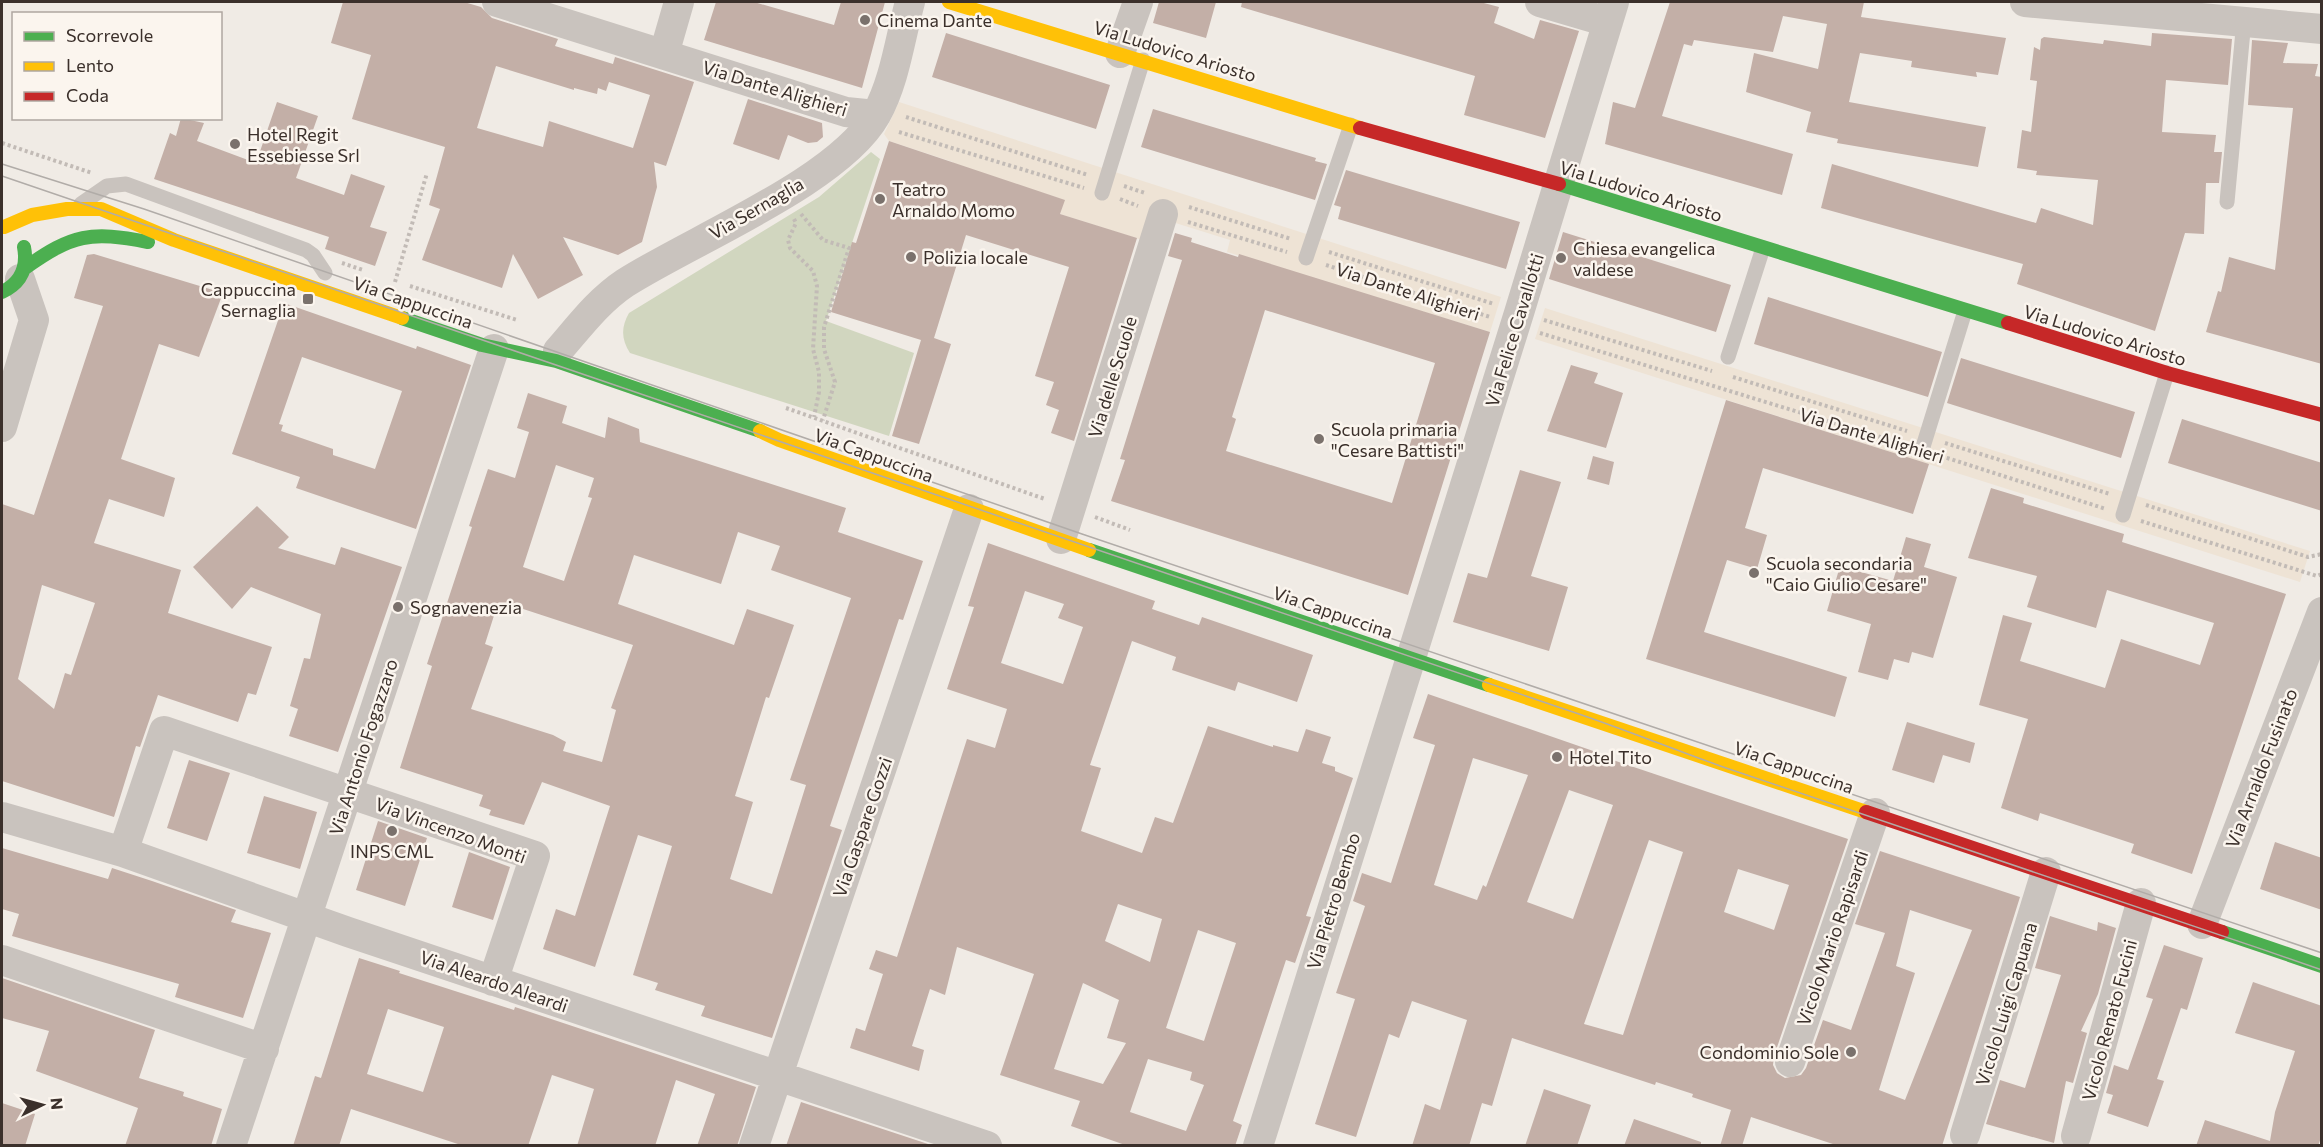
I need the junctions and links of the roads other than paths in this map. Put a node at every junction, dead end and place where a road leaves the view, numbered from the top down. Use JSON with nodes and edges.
{"nodes":[{"id":1,"x":497,"y":2,"type":"edge"},
{"id":2,"x":679,"y":2,"type":"edge"},
{"id":3,"x":910,"y":2,"type":"edge"},
{"id":4,"x":949,"y":2,"type":"edge"},
{"id":5,"x":1138,"y":2,"type":"edge"},
{"id":6,"x":1540,"y":2,"type":"edge"},
{"id":7,"x":2025,"y":2,"type":"edge"},
{"id":8,"x":2245,"y":11,"type":"edge"},
{"id":9,"x":1611,"y":12,"type":"edge"},
{"id":10,"x":2322,"y":29,"type":"edge"},
{"id":11,"x":664,"y":54,"type":"junction"},
{"id":12,"x":1131,"y":57,"type":"junction"},
{"id":13,"x":876,"y":115,"type":"junction"},
{"id":14,"x":1351,"y":125,"type":"junction"},
{"id":15,"x":1559,"y":184,"type":"junction"},
{"id":16,"x":1104,"y":187,"type":"road end"},
{"id":17,"x":2227,"y":202,"type":"dead end"},
{"id":18,"x":1166,"y":205,"type":"road end"},
{"id":19,"x":68,"y":209,"type":"junction"},
{"id":20,"x":2,"y":226,"type":"edge"},
{"id":21,"x":174,"y":240,"type":"junction"},
{"id":22,"x":1763,"y":248,"type":"junction"},
{"id":23,"x":1308,"y":252,"type":"road end"},
{"id":24,"x":325,"y":273,"type":"joint"},
{"id":25,"x":10,"y":285,"type":"edge"},
{"id":26,"x":334,"y":294,"type":"junction"},
{"id":27,"x":1965,"y":311,"type":"junction"},
{"id":28,"x":494,"y":349,"type":"junction"},
{"id":29,"x":545,"y":353,"type":"junction"},
{"id":30,"x":1728,"y":357,"type":"dead end"},
{"id":31,"x":2167,"y":373,"type":"junction"},
{"id":32,"x":2322,"y":416,"type":"edge"},
{"id":33,"x":2,"y":427,"type":"edge"},
{"id":34,"x":1924,"y":443,"type":"road end"},
{"id":35,"x":969,"y":508,"type":"junction"},
{"id":36,"x":2123,"y":515,"type":"road end"},
{"id":37,"x":1061,"y":539,"type":"junction"},
{"id":38,"x":2322,"y":612,"type":"edge"},
{"id":39,"x":1410,"y":657,"type":"junction"},
{"id":40,"x":348,"y":793,"type":"junction"},
{"id":41,"x":1875,"y":813,"type":"junction"},
{"id":42,"x":2,"y":817,"type":"edge"},
{"id":43,"x":123,"y":852,"type":"junction"},
{"id":44,"x":2046,"y":872,"type":"junction"},
{"id":45,"x":2141,"y":903,"type":"junction"},
{"id":46,"x":308,"y":918,"type":"junction"},
{"id":47,"x":2202,"y":924,"type":"junction"},
{"id":48,"x":2,"y":960,"type":"edge"},
{"id":49,"x":2322,"y":966,"type":"edge"},
{"id":50,"x":493,"y":981,"type":"junction"},
{"id":51,"x":264,"y":1049,"type":"junction"},
{"id":52,"x":1790,"y":1062,"type":"dead end"},
{"id":53,"x":777,"y":1076,"type":"junction"},
{"id":54,"x":1965,"y":1135,"type":"dead end"},
{"id":55,"x":2076,"y":1136,"type":"dead end"},
{"id":56,"x":231,"y":1146,"type":"edge"},
{"id":57,"x":754,"y":1146,"type":"edge"},
{"id":58,"x":987,"y":1146,"type":"edge"},
{"id":59,"x":1258,"y":1146,"type":"edge"}],
"edges":[{"from":1,"to":11,"type":"street","name":"Via Dante Alighieri"},
{"from":2,"to":11,"type":"street"},
{"from":3,"to":13,"type":"street","name":"Via Sernaglia"},
{"from":4,"to":12,"type":"street","name":"Via Ludovico Ariosto"},
{"from":5,"to":12,"type":"street"},
{"from":6,"to":9,"type":"street"},
{"from":7,"to":8,"type":"street"},
{"from":8,"to":10,"type":"street"},
{"from":8,"to":17,"type":"lane"},
{"from":9,"to":15,"type":"street","name":"Via Felice Cavallotti"},
{"from":11,"to":13,"type":"street","name":"Via Dante Alighieri"},
{"from":12,"to":14,"type":"street","name":"Via Ludovico Ariosto"},
{"from":12,"to":16,"type":"lane"},
{"from":13,"to":29,"type":"street","name":"Via Sernaglia"},
{"from":14,"to":15,"type":"street","name":"Via Ludovico Ariosto"},
{"from":14,"to":23,"type":"lane"},
{"from":15,"to":22,"type":"street","name":"Via Ludovico Ariosto"},
{"from":15,"to":39,"type":"street","name":"Via Felice Cavallotti"},
{"from":18,"to":37,"type":"street","name":"Via delle Scuole"},
{"from":19,"to":20,"type":"street","name":"Via Cappuccina"},
{"from":19,"to":21,"type":"street","name":"Via Cappuccina"},
{"from":19,"to":24,"type":"lane"},
{"from":20,"to":25,"type":"street"},
{"from":21,"to":25,"type":"street","name":"Via Cappuccina"},
{"from":21,"to":26,"type":"street","name":"Via Cappuccina"},
{"from":22,"to":27,"type":"street","name":"Via Ludovico Ariosto"},
{"from":22,"to":30,"type":"lane"},
{"from":24,"to":26,"type":"street","name":"Via Cappuccina"},
{"from":25,"to":33,"type":"street"},
{"from":26,"to":28,"type":"street","name":"Via Cappuccina"},
{"from":27,"to":31,"type":"street","name":"Via Ludovico Ariosto"},
{"from":27,"to":34,"type":"lane"},
{"from":28,"to":29,"type":"street","name":"Via Cappuccina"},
{"from":28,"to":40,"type":"street","name":"Via Antonio Fogazzaro"},
{"from":29,"to":35,"type":"street","name":"Via Cappuccina"},
{"from":31,"to":32,"type":"street","name":"Via Ludovico Ariosto"},
{"from":31,"to":36,"type":"lane"},
{"from":35,"to":37,"type":"street","name":"Via Cappuccina"},
{"from":35,"to":53,"type":"street","name":"Via Gaspare Gozzi"},
{"from":37,"to":39,"type":"street","name":"Via Cappuccina"},
{"from":38,"to":47,"type":"street","name":"Via Arnaldo Fusinato"},
{"from":39,"to":41,"type":"street","name":"Via Cappuccina"},
{"from":39,"to":59,"type":"street","name":"Via Pietro Bembo"},
{"from":40,"to":43,"type":"street","name":"Via Vincenzo Monti"},
{"from":40,"to":46,"type":"street","name":"Via Antonio Fogazzaro"},
{"from":40,"to":50,"type":"street","name":"Via Vincenzo Monti"},
{"from":41,"to":44,"type":"street","name":"Via Cappuccina"},
{"from":41,"to":52,"type":"street","name":"Vicolo Mario Rapisardi"},
{"from":42,"to":43,"type":"street","name":"Via Aleardo Aleardi"},
{"from":43,"to":46,"type":"street","name":"Via Aleardo Aleardi"},
{"from":44,"to":45,"type":"street","name":"Via Cappuccina"},
{"from":44,"to":54,"type":"street","name":"Vicolo Luigi Capuana"},
{"from":45,"to":47,"type":"street","name":"Via Cappuccina"},
{"from":45,"to":55,"type":"street","name":"Vicolo Renato Fucini"},
{"from":46,"to":50,"type":"street","name":"Via Aleardo Aleardi"},
{"from":46,"to":51,"type":"street","name":"Via Antonio Fogazzaro"},
{"from":47,"to":49,"type":"street","name":"Via Cappuccina"},
{"from":48,"to":51,"type":"street"},
{"from":50,"to":53,"type":"street","name":"Via Aleardo Aleardi"},
{"from":51,"to":56,"type":"street","name":"Via Antonio Fogazzaro"},
{"from":53,"to":57,"type":"street","name":"Via Gaspare Gozzi"},
{"from":53,"to":58,"type":"street","name":"Via Aleardo Aleardi"}]}
